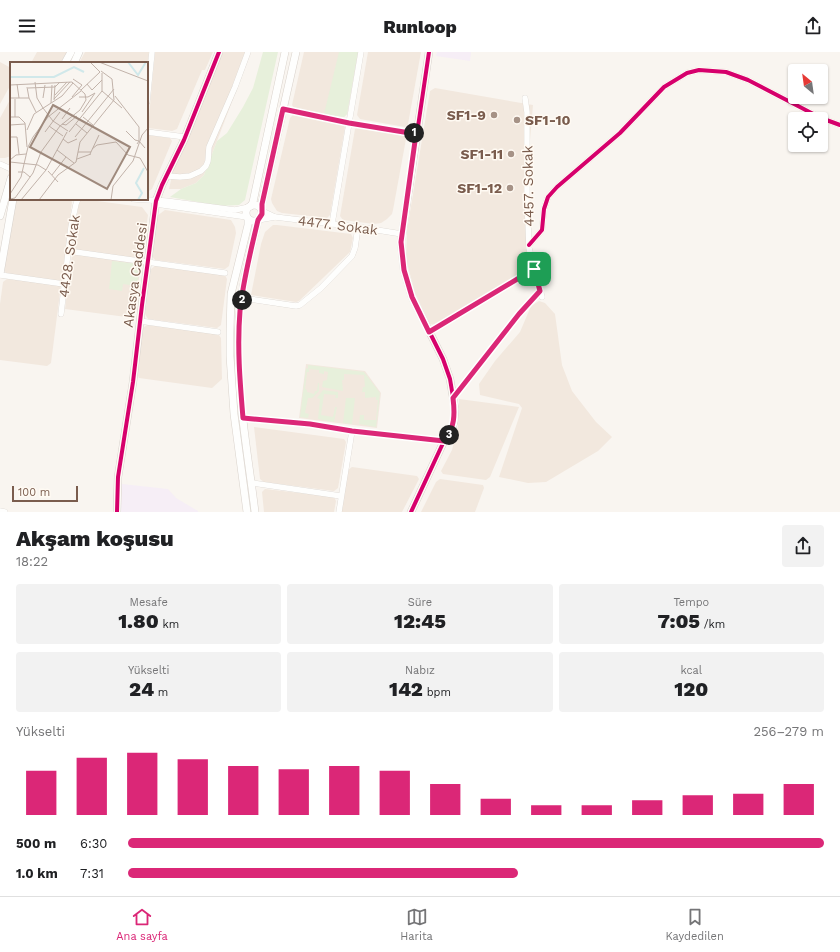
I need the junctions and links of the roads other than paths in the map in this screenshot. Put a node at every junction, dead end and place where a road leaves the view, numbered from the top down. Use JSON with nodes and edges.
{"nodes":[{"id":1,"x":71,"y":52,"type":"edge"},
{"id":2,"x":79,"y":52,"type":"edge"},
{"id":3,"x":152,"y":52,"type":"edge"},
{"id":4,"x":219,"y":52,"type":"edge"},
{"id":5,"x":248,"y":52,"type":"edge"},
{"id":6,"x":285,"y":52,"type":"edge"},
{"id":7,"x":296,"y":52,"type":"edge"},
{"id":8,"x":362,"y":52,"type":"edge"},
{"id":9,"x":429,"y":52,"type":"edge"},
{"id":10,"x":66,"y":62,"type":"edge"},
{"id":11,"x":74,"y":62,"type":"edge"},
{"id":12,"x":148,"y":90,"type":"edge"},
{"id":13,"x":525,"y":98,"type":"dead end"},
{"id":14,"x":283,"y":109,"type":"junction"},
{"id":15,"x":349,"y":123,"type":"junction"},
{"id":16,"x":840,"y":125,"type":"edge"},
{"id":17,"x":148,"y":132,"type":"edge"},
{"id":18,"x":416,"y":134,"type":"junction"},
{"id":19,"x":185,"y":137,"type":"junction"},
{"id":20,"x":0,"y":164,"type":"edge"},
{"id":21,"x":10,"y":169,"type":"edge"},
{"id":22,"x":167,"y":176,"type":"junction"},
{"id":23,"x":10,"y":181,"type":"edge"},
{"id":24,"x":13,"y":200,"type":"edge"},
{"id":25,"x":78,"y":200,"type":"edge"},
{"id":26,"x":140,"y":200,"type":"edge"},
{"id":27,"x":156,"y":203,"type":"junction"},
{"id":28,"x":250,"y":206,"type":"junction"},
{"id":29,"x":262,"y":211,"type":"junction"},
{"id":30,"x":0,"y":216,"type":"edge"},
{"id":31,"x":274,"y":217,"type":"junction"},
{"id":32,"x":247,"y":218,"type":"junction"},
{"id":33,"x":258,"y":220,"type":"junction"},
{"id":34,"x":332,"y":224,"type":"junction"},
{"id":35,"x":358,"y":227,"type":"junction"},
{"id":36,"x":402,"y":234,"type":"junction"},
{"id":37,"x":529,"y":245,"type":"junction"},
{"id":38,"x":68,"y":251,"type":"junction"},
{"id":39,"x":147,"y":262,"type":"junction"},
{"id":40,"x":534,"y":269,"type":"junction"},
{"id":41,"x":225,"y":273,"type":"dead end"},
{"id":42,"x":0,"y":275,"type":"edge"},
{"id":43,"x":64,"y":284,"type":"junction"},
{"id":44,"x":242,"y":298,"type":"junction"},
{"id":45,"x":61,"y":314,"type":"dead end"},
{"id":46,"x":140,"y":321,"type":"junction"},
{"id":47,"x":218,"y":332,"type":"dead end"},
{"id":48,"x":429,"y":332,"type":"junction"},
{"id":49,"x":453,"y":398,"type":"junction"},
{"id":50,"x":243,"y":418,"type":"junction"},
{"id":51,"x":352,"y":431,"type":"junction"},
{"id":52,"x":444,"y":441,"type":"junction"},
{"id":53,"x":252,"y":483,"type":"junction"},
{"id":54,"x":341,"y":496,"type":"junction"},
{"id":55,"x":0,"y":511,"type":"edge"},
{"id":56,"x":5,"y":512,"type":"edge"},
{"id":57,"x":117,"y":512,"type":"edge"},
{"id":58,"x":247,"y":512,"type":"edge"},
{"id":59,"x":255,"y":512,"type":"edge"},
{"id":60,"x":339,"y":512,"type":"edge"},
{"id":61,"x":411,"y":512,"type":"edge"}],
"edges":[{"from":1,"to":10,"type":"street"},
{"from":2,"to":11,"type":"street"},
{"from":3,"to":12,"type":"street"},
{"from":4,"to":19,"type":"street","name":"Akasya Caddesi"},
{"from":5,"to":22,"type":"street"},
{"from":6,"to":28,"type":"street"},
{"from":7,"to":14,"type":"street"},
{"from":8,"to":15,"type":"street"},
{"from":9,"to":18,"type":"street"},
{"from":13,"to":37,"type":"street","name":"4457. Sokak"},
{"from":14,"to":15,"type":"street"},
{"from":14,"to":29,"type":"street"},
{"from":15,"to":18,"type":"street"},
{"from":15,"to":34,"type":"street"},
{"from":16,"to":37,"type":"street"},
{"from":17,"to":19,"type":"street"},
{"from":18,"to":36,"type":"street"},
{"from":19,"to":22,"type":"street","name":"Akasya Caddesi"},
{"from":20,"to":21,"type":"street"},
{"from":22,"to":27,"type":"street","name":"Akasya Caddesi"},
{"from":23,"to":30,"type":"street"},
{"from":24,"to":42,"type":"street"},
{"from":25,"to":38,"type":"street","name":"4428. Sokak"},
{"from":26,"to":27,"type":"street"},
{"from":27,"to":28,"type":"street"},
{"from":27,"to":32,"type":"street"},
{"from":27,"to":39,"type":"street","name":"Akasya Caddesi"},
{"from":28,"to":29,"type":"street"},
{"from":28,"to":32,"type":"street"},
{"from":29,"to":31,"type":"street"},
{"from":29,"to":33,"type":"street"},
{"from":31,"to":33,"type":"street"},
{"from":31,"to":34,"type":"street","name":"4477. Sokak"},
{"from":32,"to":33,"type":"street"},
{"from":32,"to":58,"type":"street"},
{"from":33,"to":44,"type":"street"},
{"from":34,"to":35,"type":"street","name":"4477. Sokak"},
{"from":35,"to":36,"type":"street","name":"4477. Sokak"},
{"from":35,"to":44,"type":"street"},
{"from":36,"to":48,"type":"street"},
{"from":37,"to":40,"type":"street","name":"4457. Sokak"},
{"from":38,"to":39,"type":"street"},
{"from":38,"to":43,"type":"street","name":"4428. Sokak"},
{"from":39,"to":41,"type":"street"},
{"from":39,"to":46,"type":"street","name":"Akasya Caddesi"},
{"from":40,"to":48,"type":"street"},
{"from":40,"to":49,"type":"street","name":"4457. Sokak"},
{"from":42,"to":43,"type":"street"},
{"from":43,"to":45,"type":"street","name":"4428. Sokak"},
{"from":44,"to":50,"type":"street"},
{"from":46,"to":47,"type":"street"},
{"from":46,"to":57,"type":"street","name":"Akasya Caddesi"},
{"from":48,"to":49,"type":"street"},
{"from":49,"to":52,"type":"street"},
{"from":50,"to":51,"type":"street"},
{"from":50,"to":53,"type":"street"},
{"from":51,"to":52,"type":"street"},
{"from":51,"to":54,"type":"street"},
{"from":52,"to":61,"type":"street"},
{"from":53,"to":54,"type":"street"},
{"from":53,"to":59,"type":"street"},
{"from":54,"to":60,"type":"street"},
{"from":55,"to":56,"type":"street"}]}
